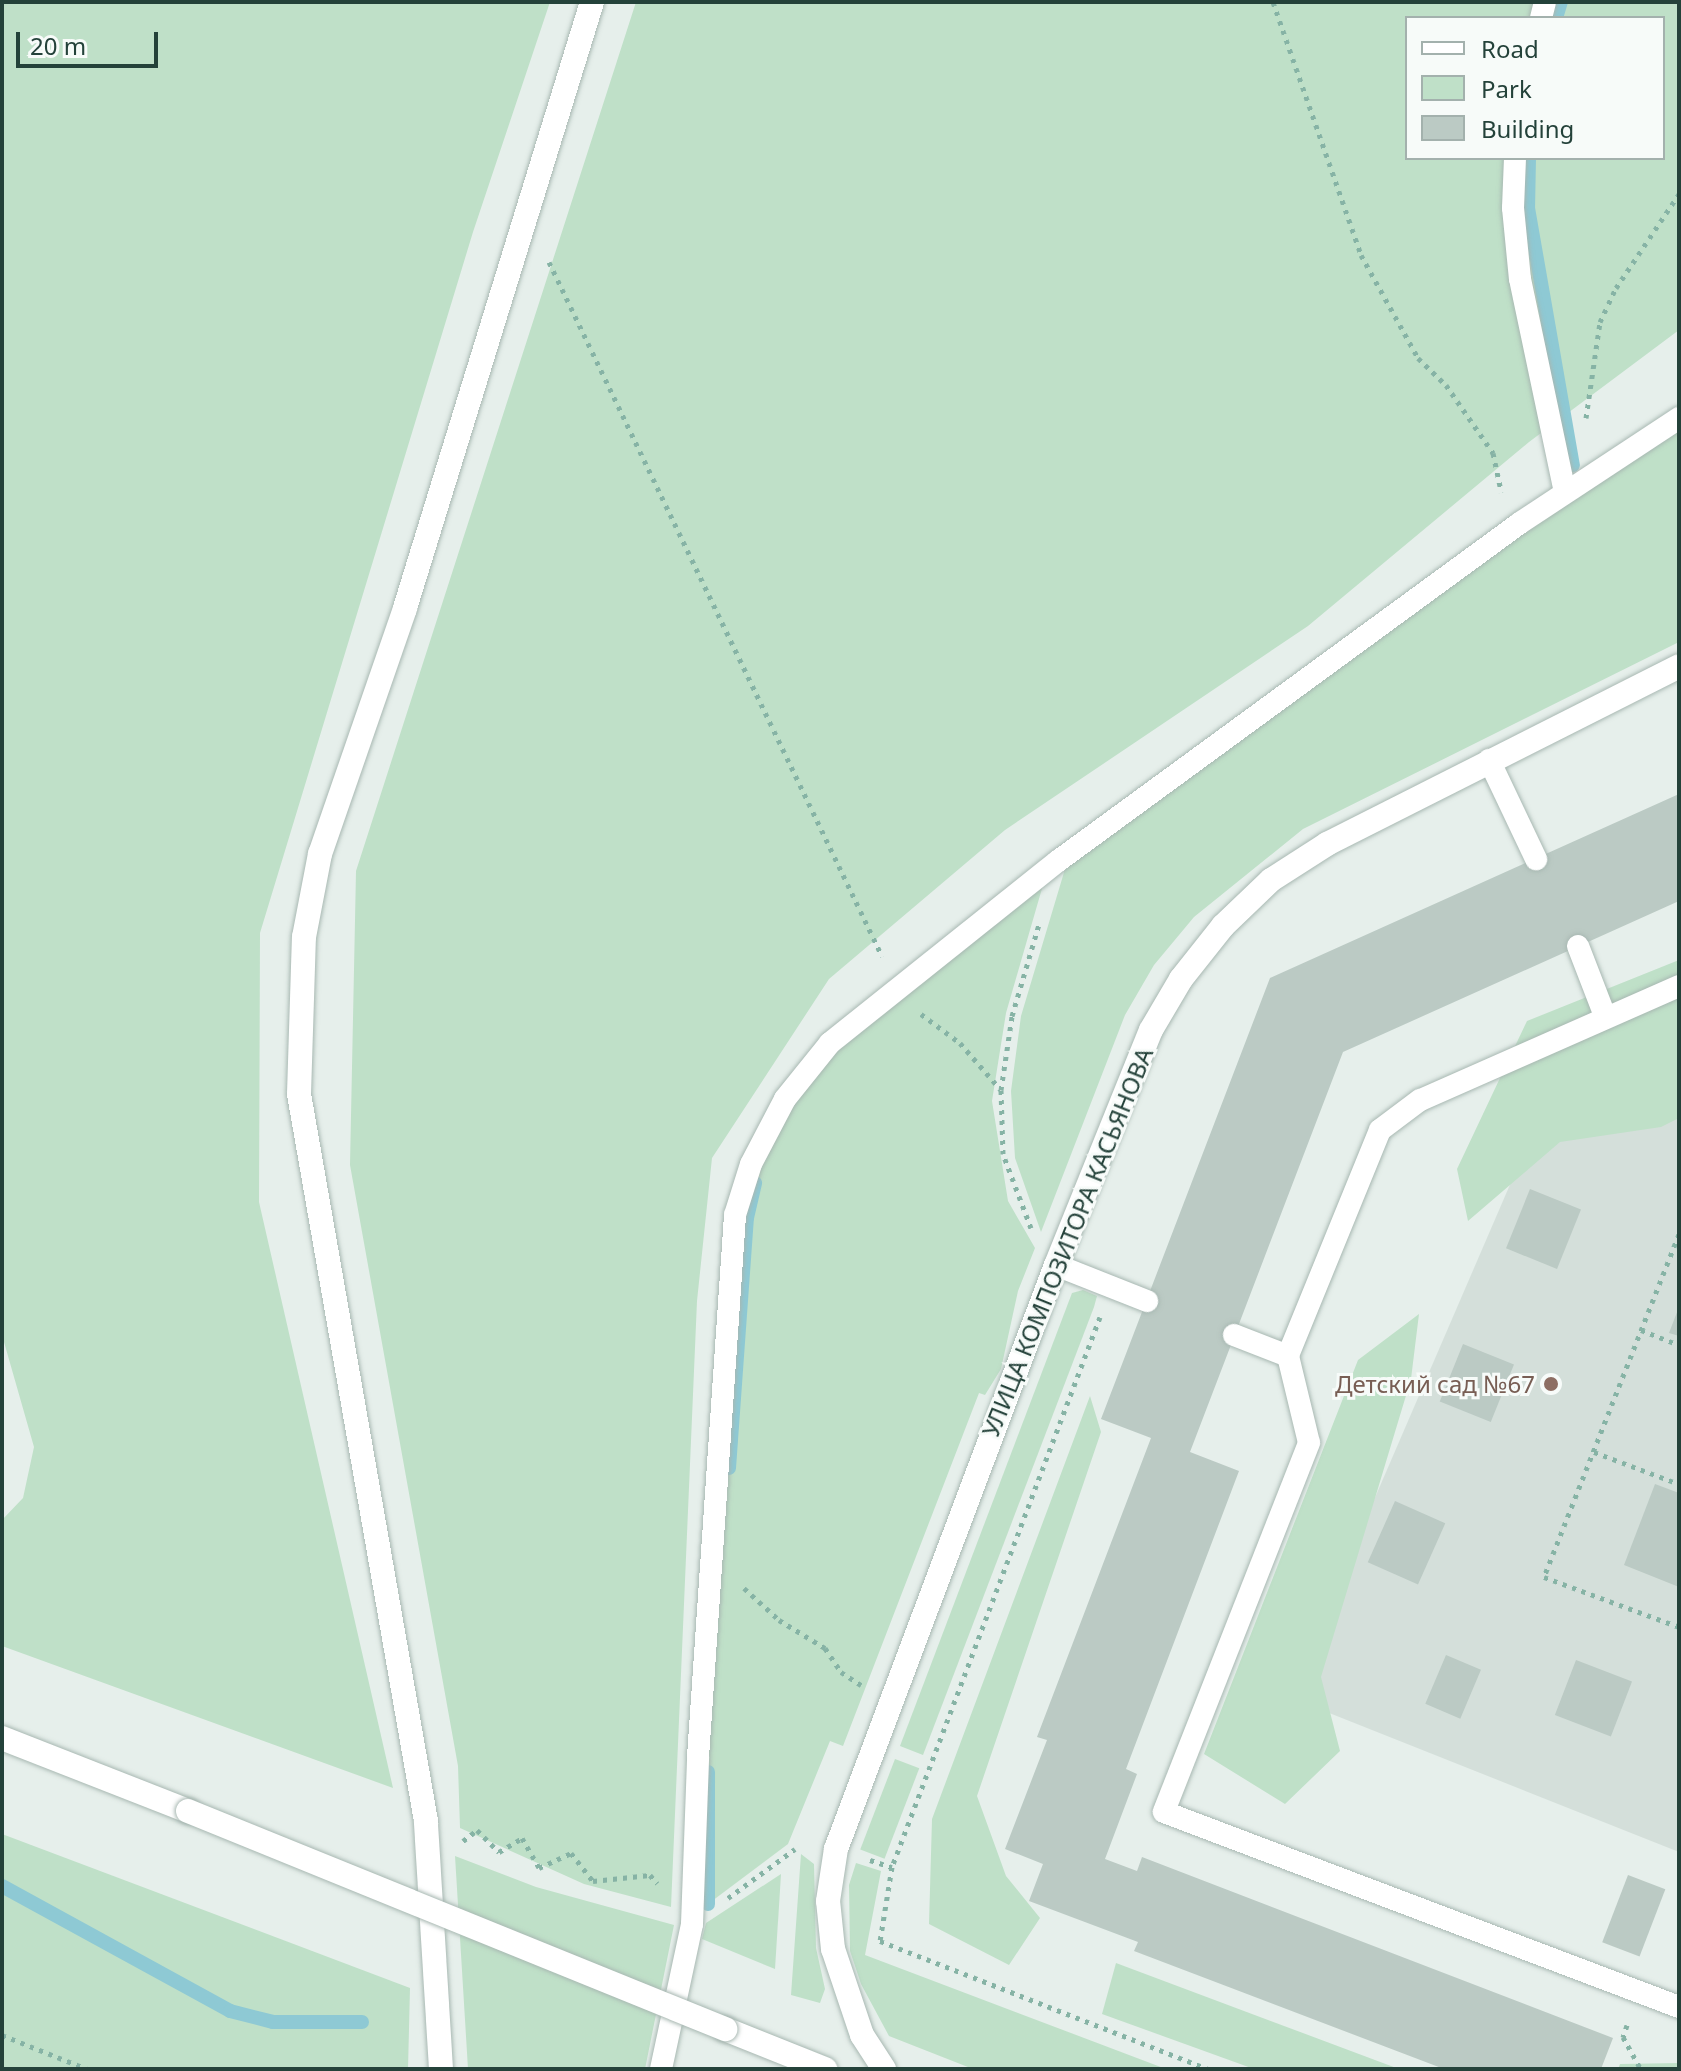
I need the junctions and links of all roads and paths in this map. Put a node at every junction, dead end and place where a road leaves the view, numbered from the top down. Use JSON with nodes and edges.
{"nodes":[{"id":1,"x":592,"y":2,"type":"edge"},
{"id":2,"x":1273,"y":2,"type":"edge"},
{"id":3,"x":1515,"y":160,"type":"edge"},
{"id":4,"x":1679,"y":194,"type":"edge"},
{"id":5,"x":521,"y":238,"type":"junction"},
{"id":6,"x":1679,"y":418,"type":"edge"},
{"id":7,"x":1586,"y":420,"type":"dead end"},
{"id":8,"x":1565,"y":492,"type":"junction"},
{"id":9,"x":1520,"y":523,"type":"junction"},
{"id":10,"x":1679,"y":666,"type":"edge"},
{"id":11,"x":1489,"y":760,"type":"junction"},
{"id":12,"x":1536,"y":859,"type":"dead end"},
{"id":13,"x":1041,"y":917,"type":"dead end"},
{"id":14,"x":1578,"y":946,"type":"dead end"},
{"id":15,"x":1679,"y":986,"type":"edge"},
{"id":16,"x":891,"y":991,"type":"junction"},
{"id":17,"x":1605,"y":1016,"type":"junction"},
{"id":18,"x":1001,"y":1090,"type":"junction"},
{"id":19,"x":1679,"y":1234,"type":"edge"},
{"id":20,"x":1056,"y":1265,"type":"junction"},
{"id":21,"x":1111,"y":1287,"type":"junction"},
{"id":22,"x":1147,"y":1301,"type":"dead end"},
{"id":23,"x":1641,"y":1330,"type":"junction"},
{"id":24,"x":1234,"y":1335,"type":"dead end"},
{"id":25,"x":1679,"y":1345,"type":"edge"},
{"id":26,"x":1288,"y":1356,"type":"junction"},
{"id":27,"x":1594,"y":1452,"type":"junction"},
{"id":28,"x":1679,"y":1484,"type":"edge"},
{"id":29,"x":712,"y":1568,"type":"junction"},
{"id":30,"x":1679,"y":1627,"type":"edge"},
{"id":31,"x":865,"y":1688,"type":"dead end"},
{"id":32,"x":2,"y":1738,"type":"edge"},
{"id":33,"x":795,"y":1849,"type":"dead end"},
{"id":34,"x":451,"y":1850,"type":"dead end"},
{"id":35,"x":692,"y":1924,"type":"junction"},
{"id":36,"x":1679,"y":2007,"type":"edge"},
{"id":37,"x":1630,"y":2012,"type":"dead end"},
{"id":38,"x":2,"y":2035,"type":"edge"},
{"id":39,"x":87,"y":2069,"type":"edge"},
{"id":40,"x":441,"y":2069,"type":"edge"},
{"id":41,"x":661,"y":2069,"type":"edge"},
{"id":42,"x":825,"y":2069,"type":"edge"},
{"id":43,"x":884,"y":2069,"type":"edge"},
{"id":44,"x":1209,"y":2069,"type":"edge"},
{"id":45,"x":1641,"y":2069,"type":"edge"}],
"edges":[{"from":1,"to":5,"type":"street"},
{"from":2,"to":9,"type":"path"},
{"from":3,"to":8,"type":"lane"},
{"from":4,"to":7,"type":"path"},
{"from":5,"to":16,"type":"path"},
{"from":5,"to":40,"type":"street"},
{"from":6,"to":8,"type":"lane"},
{"from":8,"to":9,"type":"lane"},
{"from":9,"to":16,"type":"lane"},
{"from":10,"to":11,"type":"street","name":"УЛИЦА КОМПОЗИТОРА КАСЬЯНОВА"},
{"from":11,"to":12,"type":"lane"},
{"from":11,"to":20,"type":"street","name":"УЛИЦА КОМПОЗИТОРА КАСЬЯНОВА"},
{"from":13,"to":18,"type":"path"},
{"from":14,"to":17,"type":"lane"},
{"from":15,"to":17,"type":"lane"},
{"from":16,"to":18,"type":"path"},
{"from":16,"to":29,"type":"lane"},
{"from":17,"to":26,"type":"lane"},
{"from":18,"to":20,"type":"path"},
{"from":19,"to":23,"type":"path"},
{"from":20,"to":21,"type":"lane"},
{"from":20,"to":43,"type":"street","name":"УЛИЦА КОМПОЗИТОРА КАСЬЯНОВА"},
{"from":21,"to":22,"type":"lane"},
{"from":21,"to":44,"type":"path"},
{"from":23,"to":25,"type":"path"},
{"from":23,"to":27,"type":"path"},
{"from":24,"to":26,"type":"lane"},
{"from":26,"to":36,"type":"lane"},
{"from":27,"to":28,"type":"path"},
{"from":27,"to":30,"type":"path"},
{"from":29,"to":31,"type":"path"},
{"from":29,"to":35,"type":"lane"},
{"from":32,"to":42,"type":"street","bridge":true},
{"from":33,"to":35,"type":"path"},
{"from":34,"to":35,"type":"path"},
{"from":35,"to":41,"type":"lane"},
{"from":37,"to":45,"type":"path"},
{"from":38,"to":39,"type":"path"}]}
